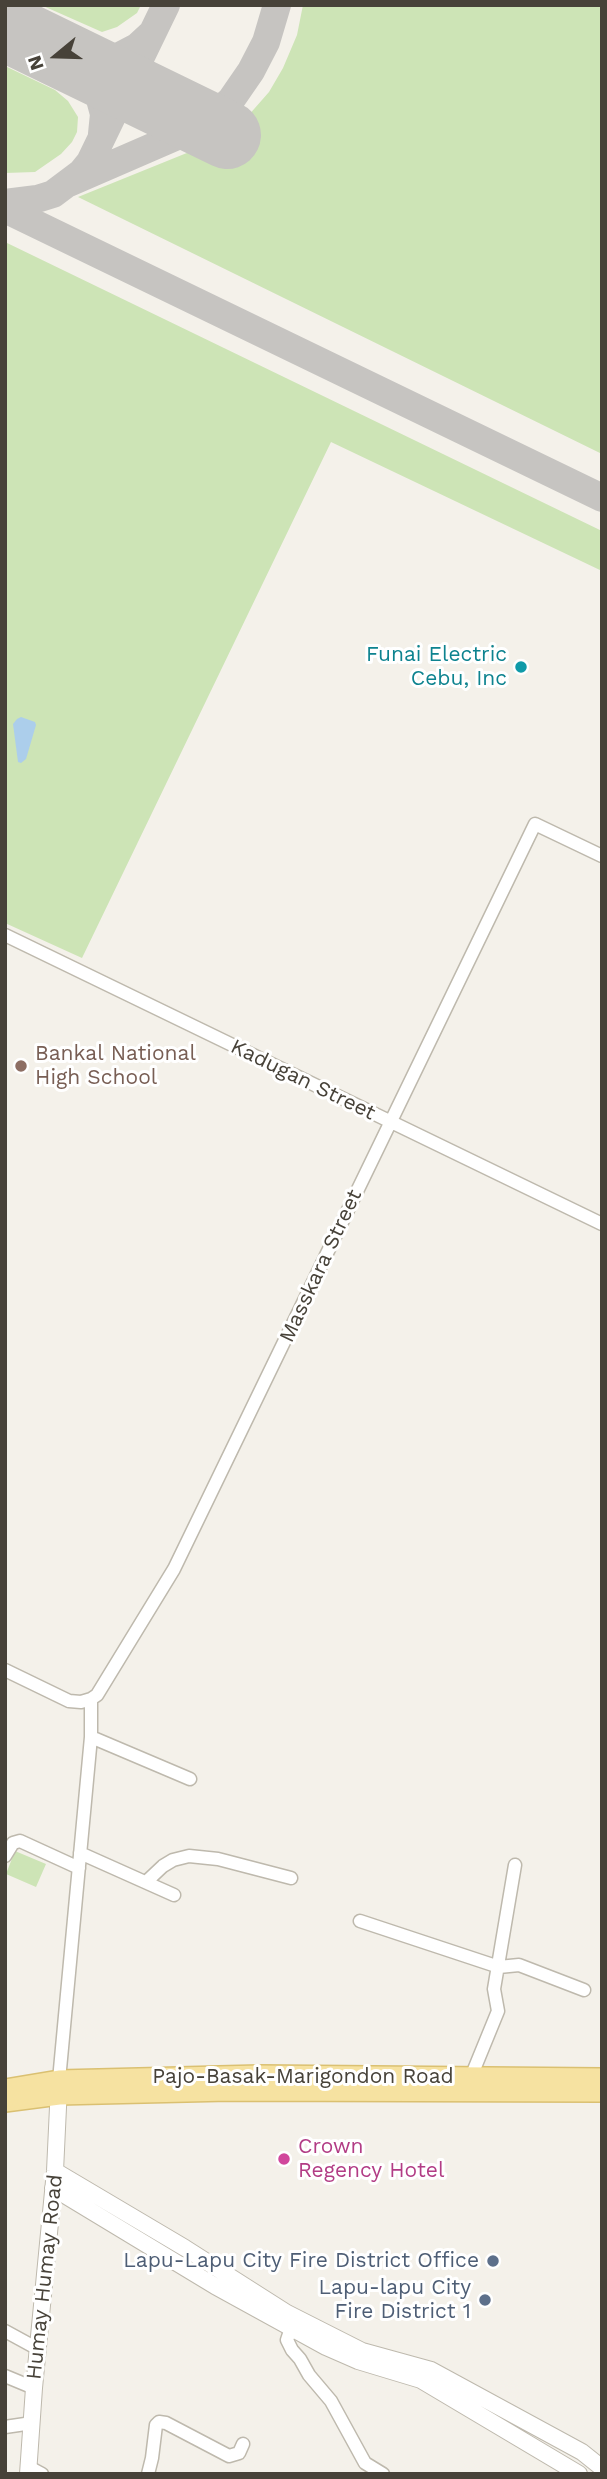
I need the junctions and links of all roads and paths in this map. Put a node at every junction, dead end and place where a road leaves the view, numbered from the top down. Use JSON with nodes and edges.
{"nodes":[{"id":1,"x":602,"y":856,"type":"edge"},
{"id":2,"x":5,"y":935,"type":"edge"},
{"id":3,"x":390,"y":1122,"type":"junction"},
{"id":4,"x":602,"y":1224,"type":"edge"},
{"id":5,"x":5,"y":1670,"type":"edge"},
{"id":6,"x":91,"y":1699,"type":"junction"},
{"id":7,"x":90,"y":1737,"type":"junction"},
{"id":8,"x":190,"y":1779,"type":"dead end"},
{"id":9,"x":80,"y":1853,"type":"junction"},
{"id":10,"x":5,"y":1856,"type":"edge"},
{"id":11,"x":515,"y":1865,"type":"dead end"},
{"id":12,"x":79,"y":1868,"type":"junction"},
{"id":13,"x":290,"y":1878,"type":"dead end"},
{"id":14,"x":146,"y":1882,"type":"junction"},
{"id":15,"x":174,"y":1895,"type":"dead end"},
{"id":16,"x":360,"y":1921,"type":"dead end"},
{"id":17,"x":499,"y":1967,"type":"junction"},
{"id":18,"x":584,"y":1990,"type":"dead end"},
{"id":19,"x":471,"y":2077,"type":"junction"},
{"id":20,"x":602,"y":2077,"type":"edge"},
{"id":21,"x":443,"y":2085,"type":"junction"},
{"id":22,"x":59,"y":2087,"type":"junction"},
{"id":23,"x":5,"y":2088,"type":"edge"},
{"id":24,"x":602,"y":2092,"type":"edge"},
{"id":25,"x":5,"y":2102,"type":"edge"},
{"id":26,"x":55,"y":2180,"type":"junction"},
{"id":27,"x":180,"y":2255,"type":"junction"},
{"id":28,"x":291,"y":2328,"type":"junction"},
{"id":29,"x":5,"y":2331,"type":"edge"},
{"id":30,"x":38,"y":2349,"type":"junction"},
{"id":31,"x":5,"y":2376,"type":"edge"},
{"id":32,"x":34,"y":2388,"type":"junction"},
{"id":33,"x":32,"y":2423,"type":"junction"},
{"id":34,"x":5,"y":2427,"type":"edge"},
{"id":35,"x":243,"y":2444,"type":"dead end"},
{"id":36,"x":602,"y":2468,"type":"edge"},
{"id":37,"x":363,"y":2469,"type":"edge"},
{"id":38,"x":33,"y":2472,"type":"edge"},
{"id":39,"x":148,"y":2474,"type":"edge"},
{"id":40,"x":383,"y":2474,"type":"edge"},
{"id":41,"x":579,"y":2474,"type":"edge"}],
"edges":[{"from":1,"to":3,"type":"street","name":"Masskara Street"},
{"from":2,"to":3,"type":"street","name":"Kadugan Street"},
{"from":3,"to":4,"type":"street","name":"Kadugan Street"},
{"from":3,"to":6,"type":"street","name":"Masskara Street"},
{"from":5,"to":6,"type":"street"},
{"from":6,"to":7,"type":"street"},
{"from":7,"to":8,"type":"street"},
{"from":7,"to":9,"type":"street"},
{"from":9,"to":12,"type":"street"},
{"from":9,"to":14,"type":"street"},
{"from":10,"to":12,"type":"street"},
{"from":11,"to":17,"type":"street"},
{"from":12,"to":22,"type":"street"},
{"from":13,"to":14,"type":"street"},
{"from":14,"to":15,"type":"street"},
{"from":16,"to":17,"type":"street"},
{"from":17,"to":18,"type":"street"},
{"from":17,"to":19,"type":"street"},
{"from":19,"to":20,"type":"main road","name":"Pajo-Basak-Marigondon Road"},
{"from":19,"to":21,"type":"main road","name":"Pajo-Basak-Marigondon Road"},
{"from":21,"to":22,"type":"main road","name":"Pajo-Basak-Marigondon Road"},
{"from":21,"to":24,"type":"main road","name":"Pajo-Basak-Marigondon Road"},
{"from":22,"to":23,"type":"main road","name":"Pajo-Basak-Marigondon Road"},
{"from":22,"to":25,"type":"main road","name":"Pajo-Basak-Marigondon Road"},
{"from":22,"to":26,"type":"street","name":"Humay Humay Road"},
{"from":26,"to":27,"type":"street"},
{"from":26,"to":30,"type":"street","name":"Humay Humay Road"},
{"from":27,"to":28,"type":"street"},
{"from":27,"to":36,"type":"street"},
{"from":28,"to":37,"type":"street"},
{"from":28,"to":41,"type":"street"},
{"from":29,"to":30,"type":"street"},
{"from":30,"to":32,"type":"street","name":"Humay Humay Road"},
{"from":31,"to":32,"type":"street"},
{"from":32,"to":33,"type":"street","name":"Humay Humay Road"},
{"from":33,"to":34,"type":"street"},
{"from":33,"to":38,"type":"street","name":"Humay Humay Road"},
{"from":35,"to":39,"type":"street"},
{"from":37,"to":40,"type":"street"}]}
